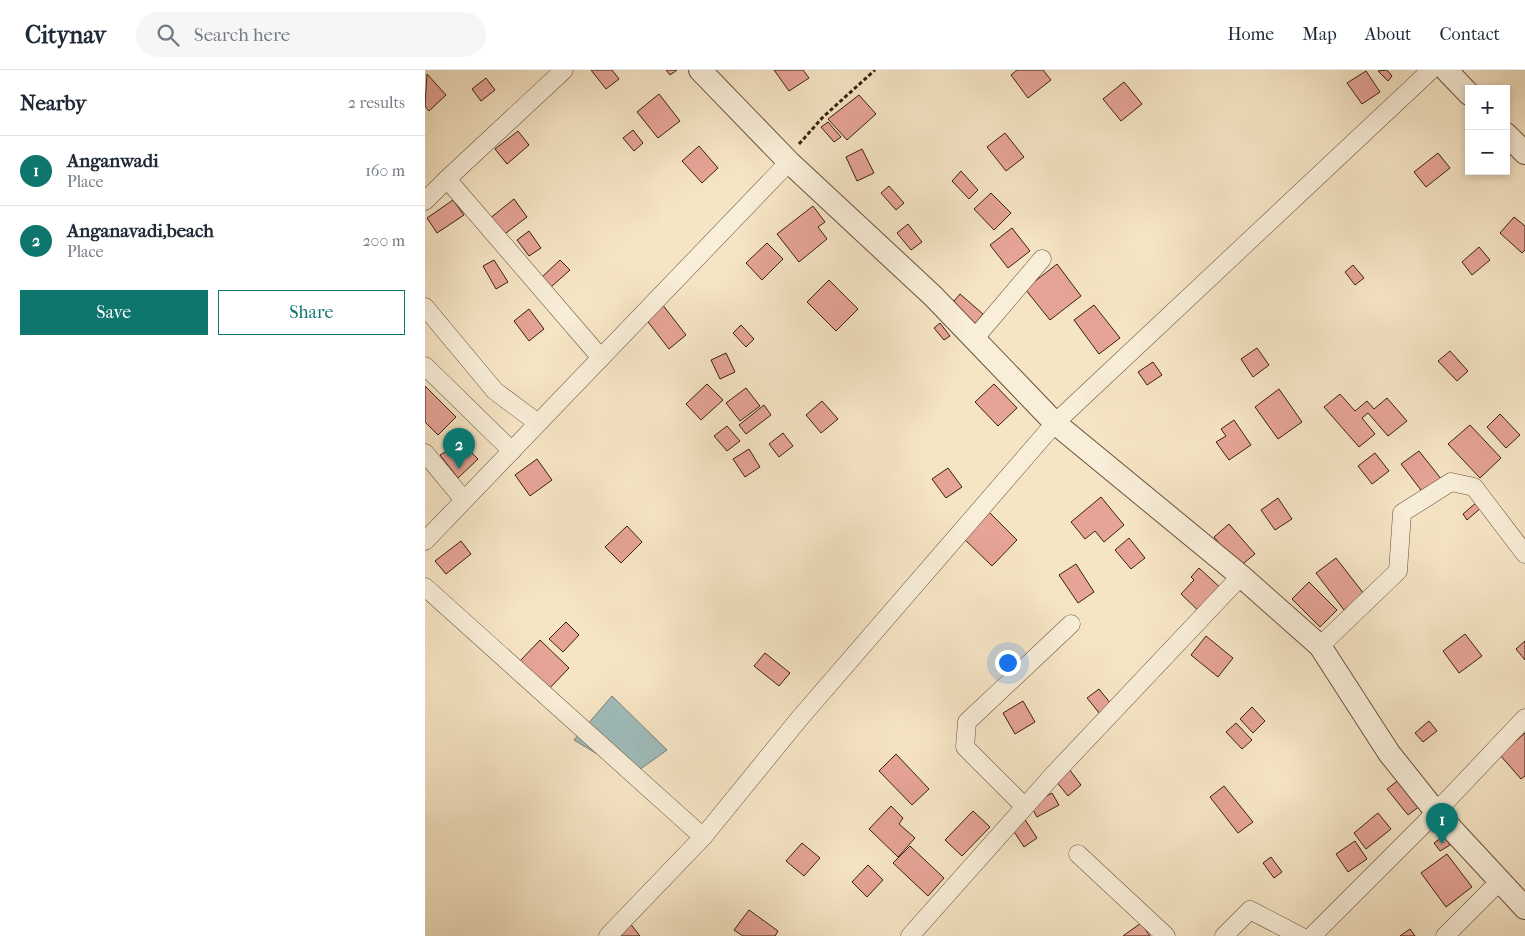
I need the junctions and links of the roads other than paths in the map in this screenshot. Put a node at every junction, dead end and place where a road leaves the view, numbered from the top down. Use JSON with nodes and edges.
{"nodes":[{"id":1,"x":564,"y":70,"type":"edge"},
{"id":2,"x":700,"y":70,"type":"edge"},
{"id":3,"x":1431,"y":70,"type":"edge"},
{"id":4,"x":1447,"y":70,"type":"edge"},
{"id":5,"x":1465,"y":90,"type":"edge"},
{"id":6,"x":1510,"y":138,"type":"edge"},
{"id":7,"x":1525,"y":153,"type":"edge"},
{"id":8,"x":789,"y":162,"type":"junction"},
{"id":9,"x":447,"y":179,"type":"junction"},
{"id":10,"x":425,"y":201,"type":"edge"},
{"id":11,"x":1042,"y":260,"type":"dead end"},
{"id":12,"x":425,"y":307,"type":"edge"},
{"id":13,"x":974,"y":339,"type":"junction"},
{"id":14,"x":601,"y":358,"type":"junction"},
{"id":15,"x":425,"y":366,"type":"edge"},
{"id":16,"x":538,"y":423,"type":"junction"},
{"id":17,"x":1055,"y":423,"type":"junction"},
{"id":18,"x":511,"y":451,"type":"junction"},
{"id":19,"x":425,"y":453,"type":"edge"},
{"id":20,"x":464,"y":500,"type":"junction"},
{"id":21,"x":425,"y":541,"type":"edge"},
{"id":22,"x":1525,"y":554,"type":"edge"},
{"id":23,"x":1241,"y":576,"type":"junction"},
{"id":24,"x":425,"y":586,"type":"edge"},
{"id":25,"x":1071,"y":624,"type":"dead end"},
{"id":26,"x":1320,"y":646,"type":"junction"},
{"id":27,"x":1525,"y":718,"type":"edge"},
{"id":28,"x":1024,"y":806,"type":"junction"},
{"id":29,"x":1436,"y":812,"type":"junction"},
{"id":30,"x":703,"y":837,"type":"junction"},
{"id":31,"x":1079,"y":854,"type":"dead end"},
{"id":32,"x":1499,"y":882,"type":"junction"},
{"id":33,"x":1525,"y":908,"type":"edge"},
{"id":34,"x":607,"y":936,"type":"edge"},
{"id":35,"x":909,"y":936,"type":"edge"},
{"id":36,"x":1166,"y":936,"type":"edge"},
{"id":37,"x":1223,"y":936,"type":"edge"},
{"id":38,"x":1300,"y":936,"type":"edge"},
{"id":39,"x":1312,"y":936,"type":"edge"},
{"id":40,"x":1445,"y":936,"type":"edge"}],
"edges":[{"from":1,"to":9,"type":"street"},
{"from":2,"to":8,"type":"street"},
{"from":3,"to":17,"type":"street"},
{"from":4,"to":5,"type":"street"},
{"from":6,"to":7,"type":"street"},
{"from":8,"to":13,"type":"street"},
{"from":8,"to":14,"type":"street"},
{"from":9,"to":10,"type":"street"},
{"from":9,"to":14,"type":"street"},
{"from":11,"to":13,"type":"street"},
{"from":12,"to":16,"type":"street"},
{"from":13,"to":17,"type":"street"},
{"from":14,"to":16,"type":"street"},
{"from":15,"to":18,"type":"street"},
{"from":16,"to":18,"type":"street"},
{"from":17,"to":23,"type":"street"},
{"from":17,"to":30,"type":"street"},
{"from":18,"to":20,"type":"street"},
{"from":19,"to":20,"type":"street"},
{"from":20,"to":21,"type":"street"},
{"from":22,"to":26,"type":"street"},
{"from":23,"to":26,"type":"street"},
{"from":23,"to":28,"type":"street"},
{"from":24,"to":30,"type":"street"},
{"from":25,"to":28,"type":"street"},
{"from":26,"to":29,"type":"street"},
{"from":27,"to":29,"type":"street"},
{"from":28,"to":35,"type":"street"},
{"from":29,"to":32,"type":"street"},
{"from":29,"to":39,"type":"street"},
{"from":30,"to":34,"type":"street"},
{"from":31,"to":36,"type":"street"},
{"from":32,"to":33,"type":"street"},
{"from":32,"to":40,"type":"street"},
{"from":37,"to":38,"type":"street"}]}
